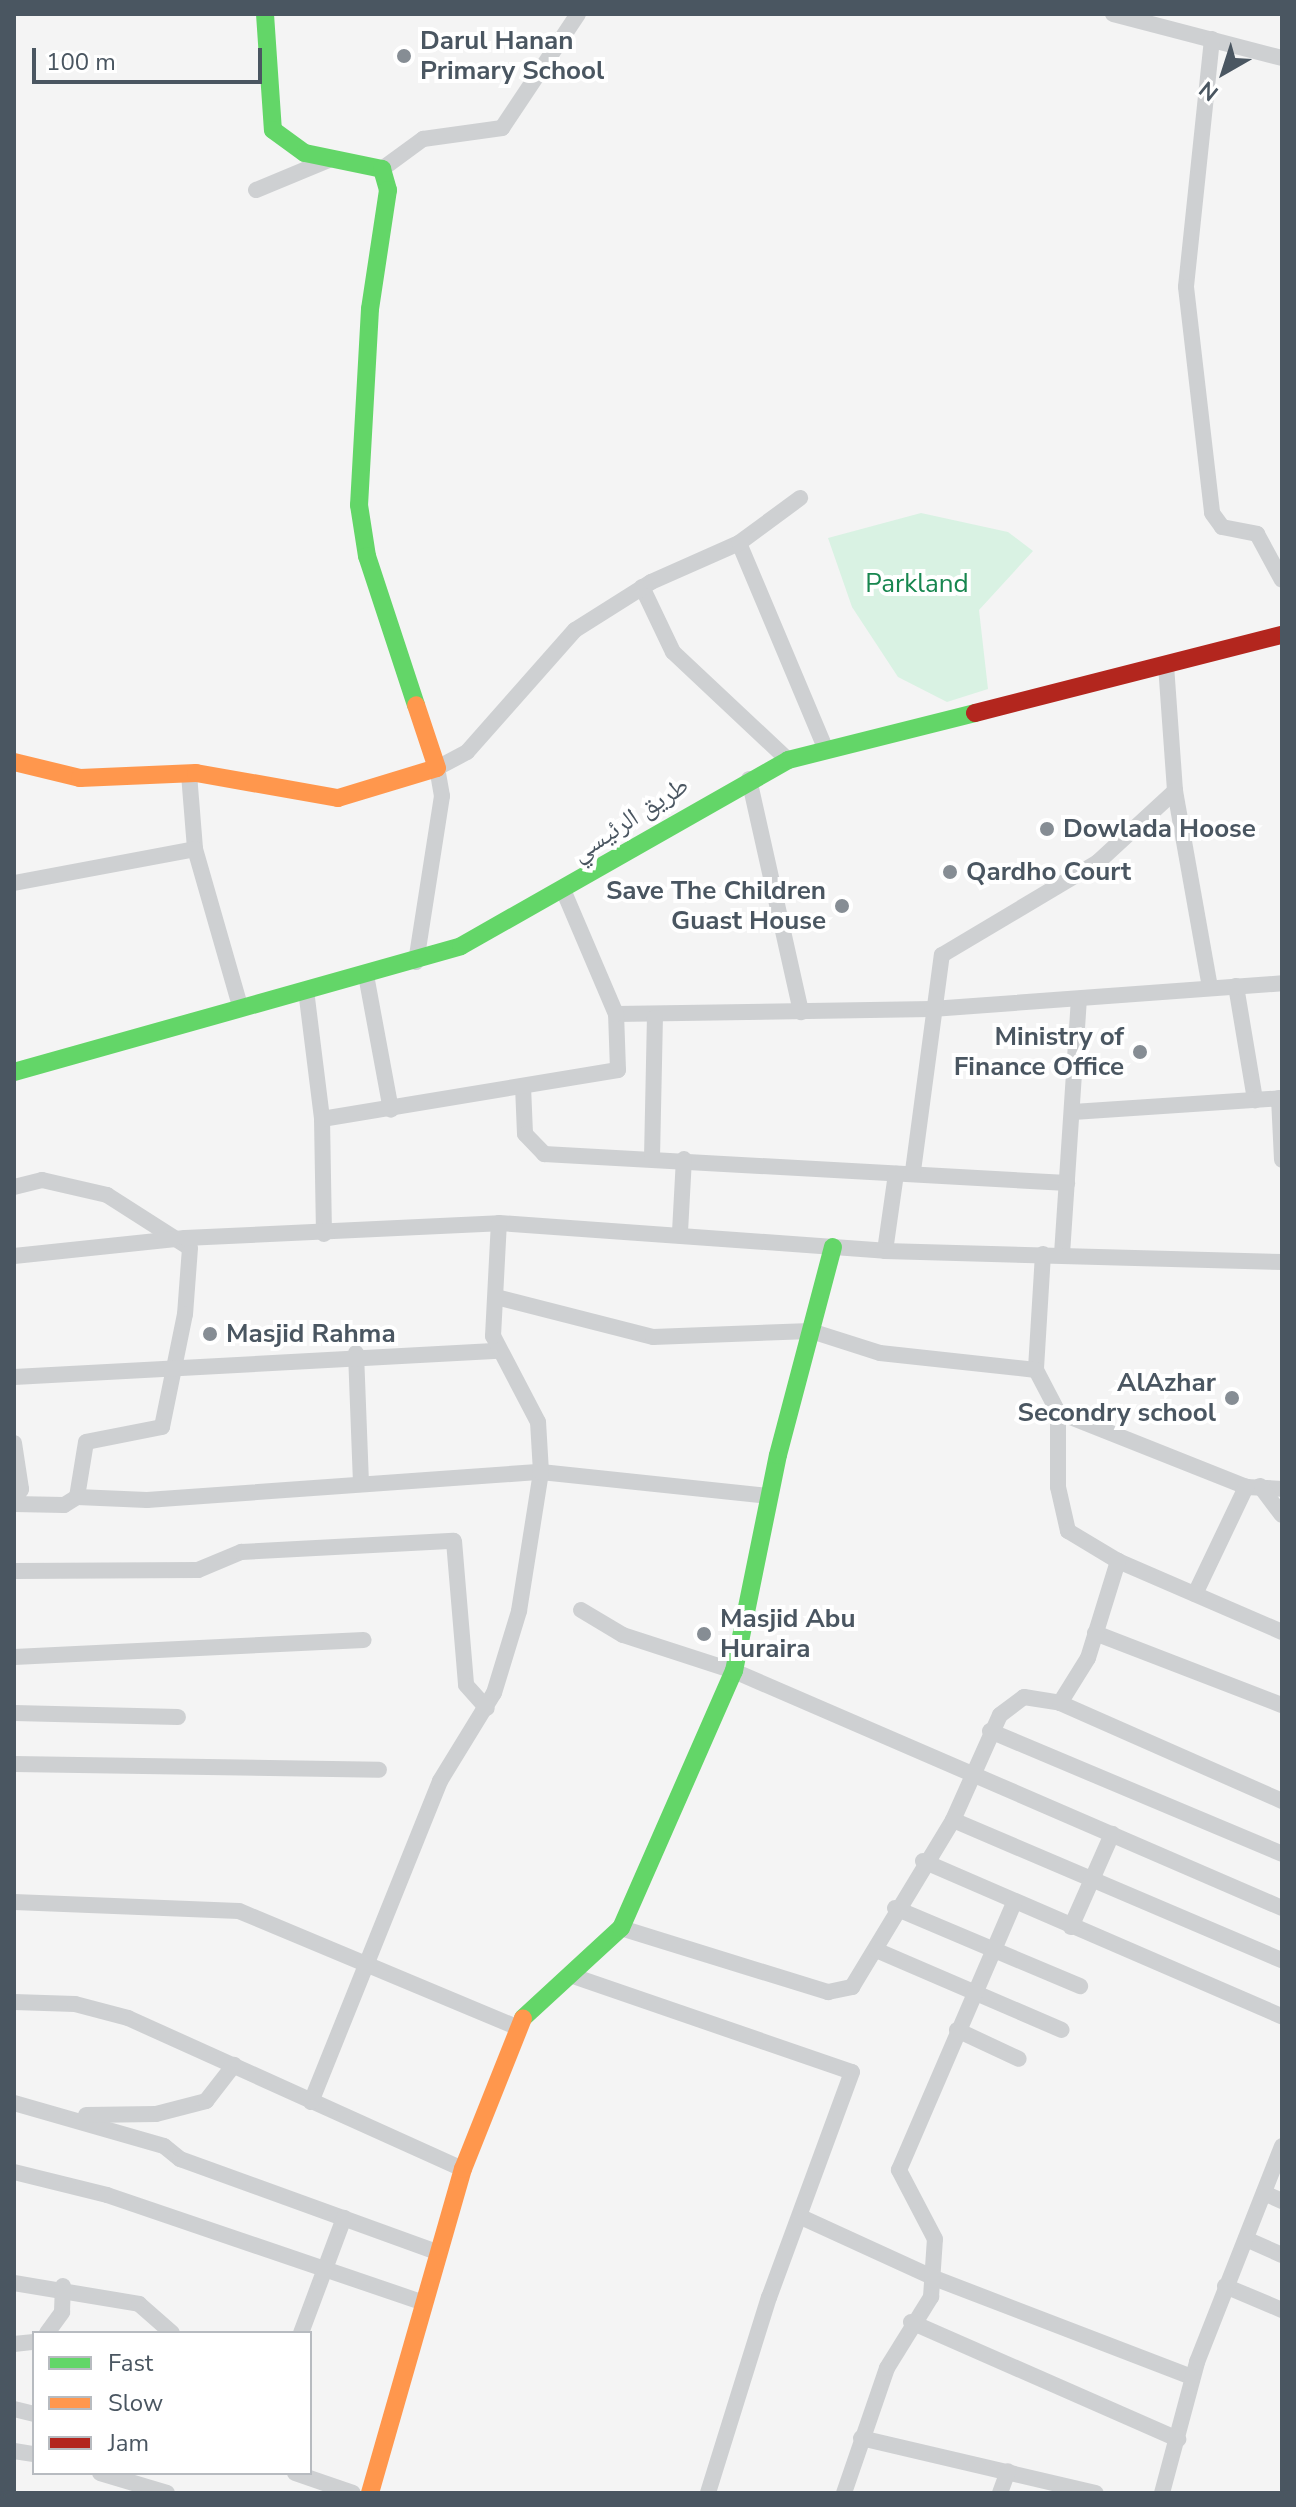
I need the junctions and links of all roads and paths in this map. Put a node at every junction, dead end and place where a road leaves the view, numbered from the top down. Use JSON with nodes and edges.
{"nodes":[{"id":1,"x":265,"y":14,"type":"edge"},
{"id":2,"x":578,"y":14,"type":"edge"},
{"id":3,"x":1113,"y":14,"type":"edge"},
{"id":4,"x":1212,"y":39,"type":"junction"},
{"id":5,"x":1282,"y":58,"type":"edge"},
{"id":6,"x":340,"y":156,"type":"junction"},
{"id":7,"x":382,"y":169,"type":"junction"},
{"id":8,"x":256,"y":190,"type":"dead end"},
{"id":9,"x":800,"y":498,"type":"dead end"},
{"id":10,"x":739,"y":543,"type":"junction"},
{"id":11,"x":1282,"y":580,"type":"edge"},
{"id":12,"x":642,"y":587,"type":"junction"},
{"id":13,"x":1282,"y":635,"type":"edge"},
{"id":14,"x":1166,"y":665,"type":"junction"},
{"id":15,"x":825,"y":748,"type":"junction"},
{"id":16,"x":788,"y":760,"type":"junction"},
{"id":17,"x":14,"y":762,"type":"edge"},
{"id":18,"x":437,"y":768,"type":"junction"},
{"id":19,"x":189,"y":774,"type":"junction"},
{"id":20,"x":749,"y":779,"type":"junction"},
{"id":21,"x":1175,"y":791,"type":"junction"},
{"id":22,"x":195,"y":849,"type":"junction"},
{"id":23,"x":14,"y":883,"type":"edge"},
{"id":24,"x":564,"y":892,"type":"junction"},
{"id":25,"x":416,"y":962,"type":"junction"},
{"id":26,"x":366,"y":975,"type":"junction"},
{"id":27,"x":1282,"y":983,"type":"edge"},
{"id":28,"x":1236,"y":986,"type":"junction"},
{"id":29,"x":1210,"y":987,"type":"junction"},
{"id":30,"x":306,"y":990,"type":"junction"},
{"id":31,"x":1079,"y":1001,"type":"junction"},
{"id":32,"x":241,"y":1009,"type":"junction"},
{"id":33,"x":932,"y":1009,"type":"junction"},
{"id":34,"x":801,"y":1012,"type":"junction"},
{"id":35,"x":616,"y":1014,"type":"junction"},
{"id":36,"x":655,"y":1018,"type":"junction"},
{"id":37,"x":14,"y":1072,"type":"edge"},
{"id":38,"x":523,"y":1086,"type":"junction"},
{"id":39,"x":1281,"y":1098,"type":"edge"},
{"id":40,"x":1255,"y":1100,"type":"junction"},
{"id":41,"x":391,"y":1110,"type":"junction"},
{"id":42,"x":1073,"y":1112,"type":"junction"},
{"id":43,"x":322,"y":1119,"type":"junction"},
{"id":44,"x":652,"y":1158,"type":"junction"},
{"id":45,"x":684,"y":1159,"type":"junction"},
{"id":46,"x":1282,"y":1160,"type":"edge"},
{"id":47,"x":905,"y":1172,"type":"junction"},
{"id":48,"x":1067,"y":1183,"type":"junction"},
{"id":49,"x":14,"y":1187,"type":"edge"},
{"id":50,"x":499,"y":1223,"type":"junction"},
{"id":51,"x":680,"y":1232,"type":"junction"},
{"id":52,"x":324,"y":1234,"type":"junction"},
{"id":53,"x":185,"y":1238,"type":"junction"},
{"id":54,"x":833,"y":1247,"type":"junction"},
{"id":55,"x":885,"y":1251,"type":"junction"},
{"id":56,"x":1043,"y":1254,"type":"junction"},
{"id":57,"x":1062,"y":1254,"type":"junction"},
{"id":58,"x":14,"y":1256,"type":"edge"},
{"id":59,"x":1282,"y":1262,"type":"edge"},
{"id":60,"x":496,"y":1297,"type":"junction"},
{"id":61,"x":811,"y":1331,"type":"junction"},
{"id":62,"x":498,"y":1351,"type":"junction"},
{"id":63,"x":356,"y":1353,"type":"junction"},
{"id":64,"x":177,"y":1367,"type":"junction"},
{"id":65,"x":1036,"y":1370,"type":"junction"},
{"id":66,"x":14,"y":1377,"type":"edge"},
{"id":67,"x":1058,"y":1412,"type":"junction"},
{"id":68,"x":14,"y":1443,"type":"edge"},
{"id":69,"x":541,"y":1472,"type":"junction"},
{"id":70,"x":361,"y":1483,"type":"junction"},
{"id":71,"x":1253,"y":1487,"type":"junction"},
{"id":72,"x":1282,"y":1489,"type":"edge"},
{"id":73,"x":770,"y":1496,"type":"junction"},
{"id":74,"x":77,"y":1497,"type":"junction"},
{"id":75,"x":14,"y":1502,"type":"edge"},
{"id":76,"x":1282,"y":1515,"type":"edge"},
{"id":77,"x":1118,"y":1561,"type":"junction"},
{"id":78,"x":14,"y":1571,"type":"edge"},
{"id":79,"x":1195,"y":1594,"type":"junction"},
{"id":80,"x":581,"y":1610,"type":"dead end"},
{"id":81,"x":1282,"y":1632,"type":"edge"},
{"id":82,"x":1095,"y":1633,"type":"junction"},
{"id":83,"x":364,"y":1640,"type":"dead end"},
{"id":84,"x":14,"y":1657,"type":"edge"},
{"id":85,"x":734,"y":1671,"type":"junction"},
{"id":86,"x":1060,"y":1703,"type":"junction"},
{"id":87,"x":1282,"y":1705,"type":"edge"},
{"id":88,"x":487,"y":1708,"type":"junction"},
{"id":89,"x":14,"y":1713,"type":"edge"},
{"id":90,"x":178,"y":1717,"type":"dead end"},
{"id":91,"x":990,"y":1731,"type":"junction"},
{"id":92,"x":14,"y":1764,"type":"edge"},
{"id":93,"x":379,"y":1770,"type":"dead end"},
{"id":94,"x":971,"y":1778,"type":"junction"},
{"id":95,"x":1282,"y":1801,"type":"edge"},
{"id":96,"x":953,"y":1820,"type":"junction"},
{"id":97,"x":1112,"y":1834,"type":"junction"},
{"id":98,"x":1282,"y":1854,"type":"edge"},
{"id":99,"x":923,"y":1861,"type":"junction"},
{"id":100,"x":1092,"y":1884,"type":"junction"},
{"id":101,"x":14,"y":1902,"type":"edge"},
{"id":102,"x":1014,"y":1903,"type":"junction"},
{"id":103,"x":895,"y":1908,"type":"junction"},
{"id":104,"x":1282,"y":1908,"type":"edge"},
{"id":105,"x":1071,"y":1927,"type":"junction"},
{"id":106,"x":621,"y":1928,"type":"junction"},
{"id":107,"x":993,"y":1949,"type":"junction"},
{"id":108,"x":876,"y":1950,"type":"junction"},
{"id":109,"x":1282,"y":1960,"type":"edge"},
{"id":110,"x":367,"y":1964,"type":"junction"},
{"id":111,"x":570,"y":1975,"type":"junction"},
{"id":112,"x":1080,"y":1986,"type":"dead end"},
{"id":113,"x":976,"y":1989,"type":"junction"},
{"id":114,"x":14,"y":2002,"type":"edge"},
{"id":115,"x":1282,"y":2016,"type":"edge"},
{"id":116,"x":514,"y":2026,"type":"junction"},
{"id":117,"x":957,"y":2030,"type":"junction"},
{"id":118,"x":1062,"y":2030,"type":"dead end"},
{"id":119,"x":1019,"y":2059,"type":"dead end"},
{"id":120,"x":234,"y":2065,"type":"junction"},
{"id":121,"x":311,"y":2102,"type":"junction"},
{"id":122,"x":14,"y":2103,"type":"edge"},
{"id":123,"x":76,"y":2116,"type":"junction"},
{"id":124,"x":1282,"y":2146,"type":"edge"},
{"id":125,"x":463,"y":2169,"type":"junction"},
{"id":126,"x":14,"y":2172,"type":"edge"},
{"id":127,"x":1264,"y":2193,"type":"junction"},
{"id":128,"x":1282,"y":2201,"type":"edge"},
{"id":129,"x":801,"y":2217,"type":"junction"},
{"id":130,"x":344,"y":2218,"type":"junction"},
{"id":131,"x":1246,"y":2239,"type":"junction"},
{"id":132,"x":437,"y":2252,"type":"junction"},
{"id":133,"x":1282,"y":2255,"type":"edge"},
{"id":134,"x":326,"y":2269,"type":"junction"},
{"id":135,"x":934,"y":2278,"type":"junction"},
{"id":136,"x":14,"y":2283,"type":"edge"},
{"id":137,"x":63,"y":2286,"type":"junction"},
{"id":138,"x":1225,"y":2286,"type":"junction"},
{"id":139,"x":424,"y":2303,"type":"junction"},
{"id":140,"x":1282,"y":2310,"type":"edge"},
{"id":141,"x":911,"y":2322,"type":"junction"},
{"id":142,"x":48,"y":2331,"type":"edge"},
{"id":143,"x":170,"y":2331,"type":"edge"},
{"id":144,"x":302,"y":2331,"type":"edge"},
{"id":145,"x":1192,"y":2377,"type":"junction"},
{"id":146,"x":861,"y":2438,"type":"junction"},
{"id":147,"x":1178,"y":2439,"type":"junction"},
{"id":148,"x":1008,"y":2471,"type":"junction"},
{"id":149,"x":107,"y":2475,"type":"edge"},
{"id":150,"x":301,"y":2475,"type":"edge"},
{"id":151,"x":167,"y":2493,"type":"edge"},
{"id":152,"x":353,"y":2493,"type":"edge"},
{"id":153,"x":370,"y":2493,"type":"edge"},
{"id":154,"x":708,"y":2493,"type":"edge"},
{"id":155,"x":844,"y":2493,"type":"edge"},
{"id":156,"x":1000,"y":2493,"type":"edge"},
{"id":157,"x":1096,"y":2493,"type":"edge"},
{"id":158,"x":1162,"y":2493,"type":"edge"}],
"edges":[{"from":1,"to":6,"type":"street"},
{"from":2,"to":7,"type":"street"},
{"from":3,"to":4,"type":"street"},
{"from":4,"to":5,"type":"street"},
{"from":4,"to":11,"type":"street"},
{"from":6,"to":7,"type":"street"},
{"from":6,"to":8,"type":"street"},
{"from":7,"to":18,"type":"street"},
{"from":9,"to":10,"type":"street"},
{"from":10,"to":12,"type":"street"},
{"from":10,"to":15,"type":"street"},
{"from":12,"to":16,"type":"street"},
{"from":12,"to":18,"type":"street"},
{"from":13,"to":14,"type":"street","name":"طريق الرئيسي"},
{"from":14,"to":15,"type":"street","name":"طريق الرئيسي"},
{"from":14,"to":21,"type":"street"},
{"from":15,"to":16,"type":"street","name":"طريق الرئيسي"},
{"from":16,"to":20,"type":"street","name":"طريق الرئيسي"},
{"from":17,"to":19,"type":"street"},
{"from":18,"to":19,"type":"street"},
{"from":18,"to":25,"type":"street"},
{"from":19,"to":22,"type":"street"},
{"from":20,"to":24,"type":"street","name":"طريق الرئيسي"},
{"from":20,"to":34,"type":"street"},
{"from":21,"to":29,"type":"street"},
{"from":21,"to":33,"type":"street"},
{"from":22,"to":23,"type":"street"},
{"from":22,"to":32,"type":"street"},
{"from":24,"to":25,"type":"street","name":"طريق الرئيسي"},
{"from":24,"to":35,"type":"street"},
{"from":25,"to":26,"type":"street","name":"طريق الرئيسي"},
{"from":26,"to":30,"type":"street","name":"طريق الرئيسي"},
{"from":26,"to":41,"type":"street"},
{"from":27,"to":28,"type":"street"},
{"from":28,"to":29,"type":"street"},
{"from":28,"to":40,"type":"street"},
{"from":29,"to":31,"type":"street"},
{"from":30,"to":32,"type":"street","name":"طريق الرئيسي"},
{"from":30,"to":43,"type":"street"},
{"from":31,"to":33,"type":"street"},
{"from":31,"to":42,"type":"street"},
{"from":32,"to":37,"type":"street","name":"طريق الرئيسي"},
{"from":33,"to":34,"type":"street"},
{"from":33,"to":47,"type":"street"},
{"from":34,"to":36,"type":"street"},
{"from":35,"to":36,"type":"street"},
{"from":35,"to":38,"type":"street"},
{"from":36,"to":44,"type":"street"},
{"from":38,"to":41,"type":"street"},
{"from":38,"to":44,"type":"street"},
{"from":39,"to":40,"type":"street"},
{"from":39,"to":46,"type":"street"},
{"from":40,"to":42,"type":"street"},
{"from":41,"to":43,"type":"street"},
{"from":42,"to":48,"type":"street"},
{"from":43,"to":52,"type":"street"},
{"from":44,"to":45,"type":"street"},
{"from":45,"to":47,"type":"street"},
{"from":45,"to":51,"type":"street"},
{"from":47,"to":48,"type":"street"},
{"from":47,"to":55,"type":"street"},
{"from":48,"to":57,"type":"street"},
{"from":49,"to":53,"type":"street"},
{"from":50,"to":51,"type":"street"},
{"from":50,"to":52,"type":"street"},
{"from":50,"to":60,"type":"street"},
{"from":51,"to":54,"type":"street"},
{"from":52,"to":53,"type":"street"},
{"from":53,"to":58,"type":"street"},
{"from":53,"to":64,"type":"street"},
{"from":54,"to":55,"type":"street"},
{"from":54,"to":61,"type":"street"},
{"from":55,"to":56,"type":"street"},
{"from":56,"to":57,"type":"street"},
{"from":56,"to":65,"type":"street"},
{"from":57,"to":59,"type":"street"},
{"from":60,"to":61,"type":"street"},
{"from":60,"to":62,"type":"street"},
{"from":61,"to":65,"type":"street"},
{"from":61,"to":73,"type":"street"},
{"from":62,"to":63,"type":"street"},
{"from":62,"to":69,"type":"street"},
{"from":63,"to":64,"type":"street"},
{"from":63,"to":70,"type":"street"},
{"from":64,"to":66,"type":"street"},
{"from":64,"to":74,"type":"street"},
{"from":65,"to":67,"type":"street"},
{"from":67,"to":71,"type":"street"},
{"from":67,"to":77,"type":"street"},
{"from":68,"to":75,"type":"street"},
{"from":69,"to":70,"type":"street"},
{"from":69,"to":73,"type":"street"},
{"from":69,"to":88,"type":"street"},
{"from":70,"to":74,"type":"street"},
{"from":71,"to":72,"type":"street"},
{"from":71,"to":76,"type":"street"},
{"from":71,"to":79,"type":"street"},
{"from":73,"to":85,"type":"street"},
{"from":74,"to":75,"type":"street"},
{"from":77,"to":79,"type":"street"},
{"from":77,"to":82,"type":"street"},
{"from":78,"to":88,"type":"street"},
{"from":79,"to":81,"type":"street"},
{"from":80,"to":85,"type":"street"},
{"from":82,"to":86,"type":"street"},
{"from":82,"to":87,"type":"street"},
{"from":83,"to":84,"type":"street"},
{"from":85,"to":94,"type":"street"},
{"from":85,"to":106,"type":"street"},
{"from":86,"to":91,"type":"street"},
{"from":86,"to":95,"type":"street"},
{"from":88,"to":110,"type":"street"},
{"from":89,"to":90,"type":"street"},
{"from":91,"to":94,"type":"street"},
{"from":91,"to":98,"type":"street"},
{"from":92,"to":93,"type":"street"},
{"from":94,"to":96,"type":"street"},
{"from":94,"to":97,"type":"street"},
{"from":96,"to":99,"type":"street"},
{"from":96,"to":100,"type":"street"},
{"from":97,"to":100,"type":"street"},
{"from":97,"to":104,"type":"street"},
{"from":99,"to":102,"type":"street"},
{"from":99,"to":103,"type":"street"},
{"from":100,"to":105,"type":"street"},
{"from":100,"to":109,"type":"street"},
{"from":101,"to":110,"type":"street"},
{"from":102,"to":105,"type":"street"},
{"from":102,"to":107,"type":"street"},
{"from":103,"to":107,"type":"street"},
{"from":103,"to":108,"type":"street"},
{"from":105,"to":115,"type":"street"},
{"from":106,"to":108,"type":"street"},
{"from":106,"to":111,"type":"street"},
{"from":107,"to":112,"type":"street"},
{"from":107,"to":113,"type":"street"},
{"from":108,"to":113,"type":"street"},
{"from":110,"to":116,"type":"street"},
{"from":110,"to":121,"type":"street"},
{"from":111,"to":116,"type":"street"},
{"from":111,"to":129,"type":"street"},
{"from":113,"to":117,"type":"street"},
{"from":113,"to":118,"type":"street"},
{"from":114,"to":120,"type":"street"},
{"from":116,"to":125,"type":"street"},
{"from":117,"to":119,"type":"street"},
{"from":117,"to":135,"type":"street"},
{"from":120,"to":121,"type":"street"},
{"from":120,"to":123,"type":"street"},
{"from":121,"to":125,"type":"street"},
{"from":122,"to":123,"type":"street"},
{"from":123,"to":130,"type":"street"},
{"from":124,"to":127,"type":"street"},
{"from":125,"to":132,"type":"street"},
{"from":126,"to":134,"type":"street"},
{"from":127,"to":128,"type":"street"},
{"from":127,"to":131,"type":"street"},
{"from":129,"to":135,"type":"street"},
{"from":129,"to":154,"type":"street"},
{"from":130,"to":132,"type":"street"},
{"from":130,"to":134,"type":"street"},
{"from":131,"to":133,"type":"street"},
{"from":131,"to":138,"type":"street"},
{"from":132,"to":139,"type":"street"},
{"from":134,"to":139,"type":"street"},
{"from":134,"to":144,"type":"street"},
{"from":135,"to":141,"type":"street"},
{"from":135,"to":145,"type":"street"},
{"from":136,"to":137,"type":"street"},
{"from":137,"to":142,"type":"street"},
{"from":137,"to":143,"type":"street"},
{"from":138,"to":140,"type":"street"},
{"from":138,"to":145,"type":"street"},
{"from":139,"to":153,"type":"street"},
{"from":141,"to":146,"type":"street"},
{"from":141,"to":147,"type":"street"},
{"from":145,"to":147,"type":"street"},
{"from":146,"to":148,"type":"street"},
{"from":146,"to":155,"type":"street"},
{"from":147,"to":158,"type":"street"},
{"from":148,"to":156,"type":"street"},
{"from":148,"to":157,"type":"street"},
{"from":149,"to":151,"type":"street"},
{"from":150,"to":152,"type":"street"}]}
